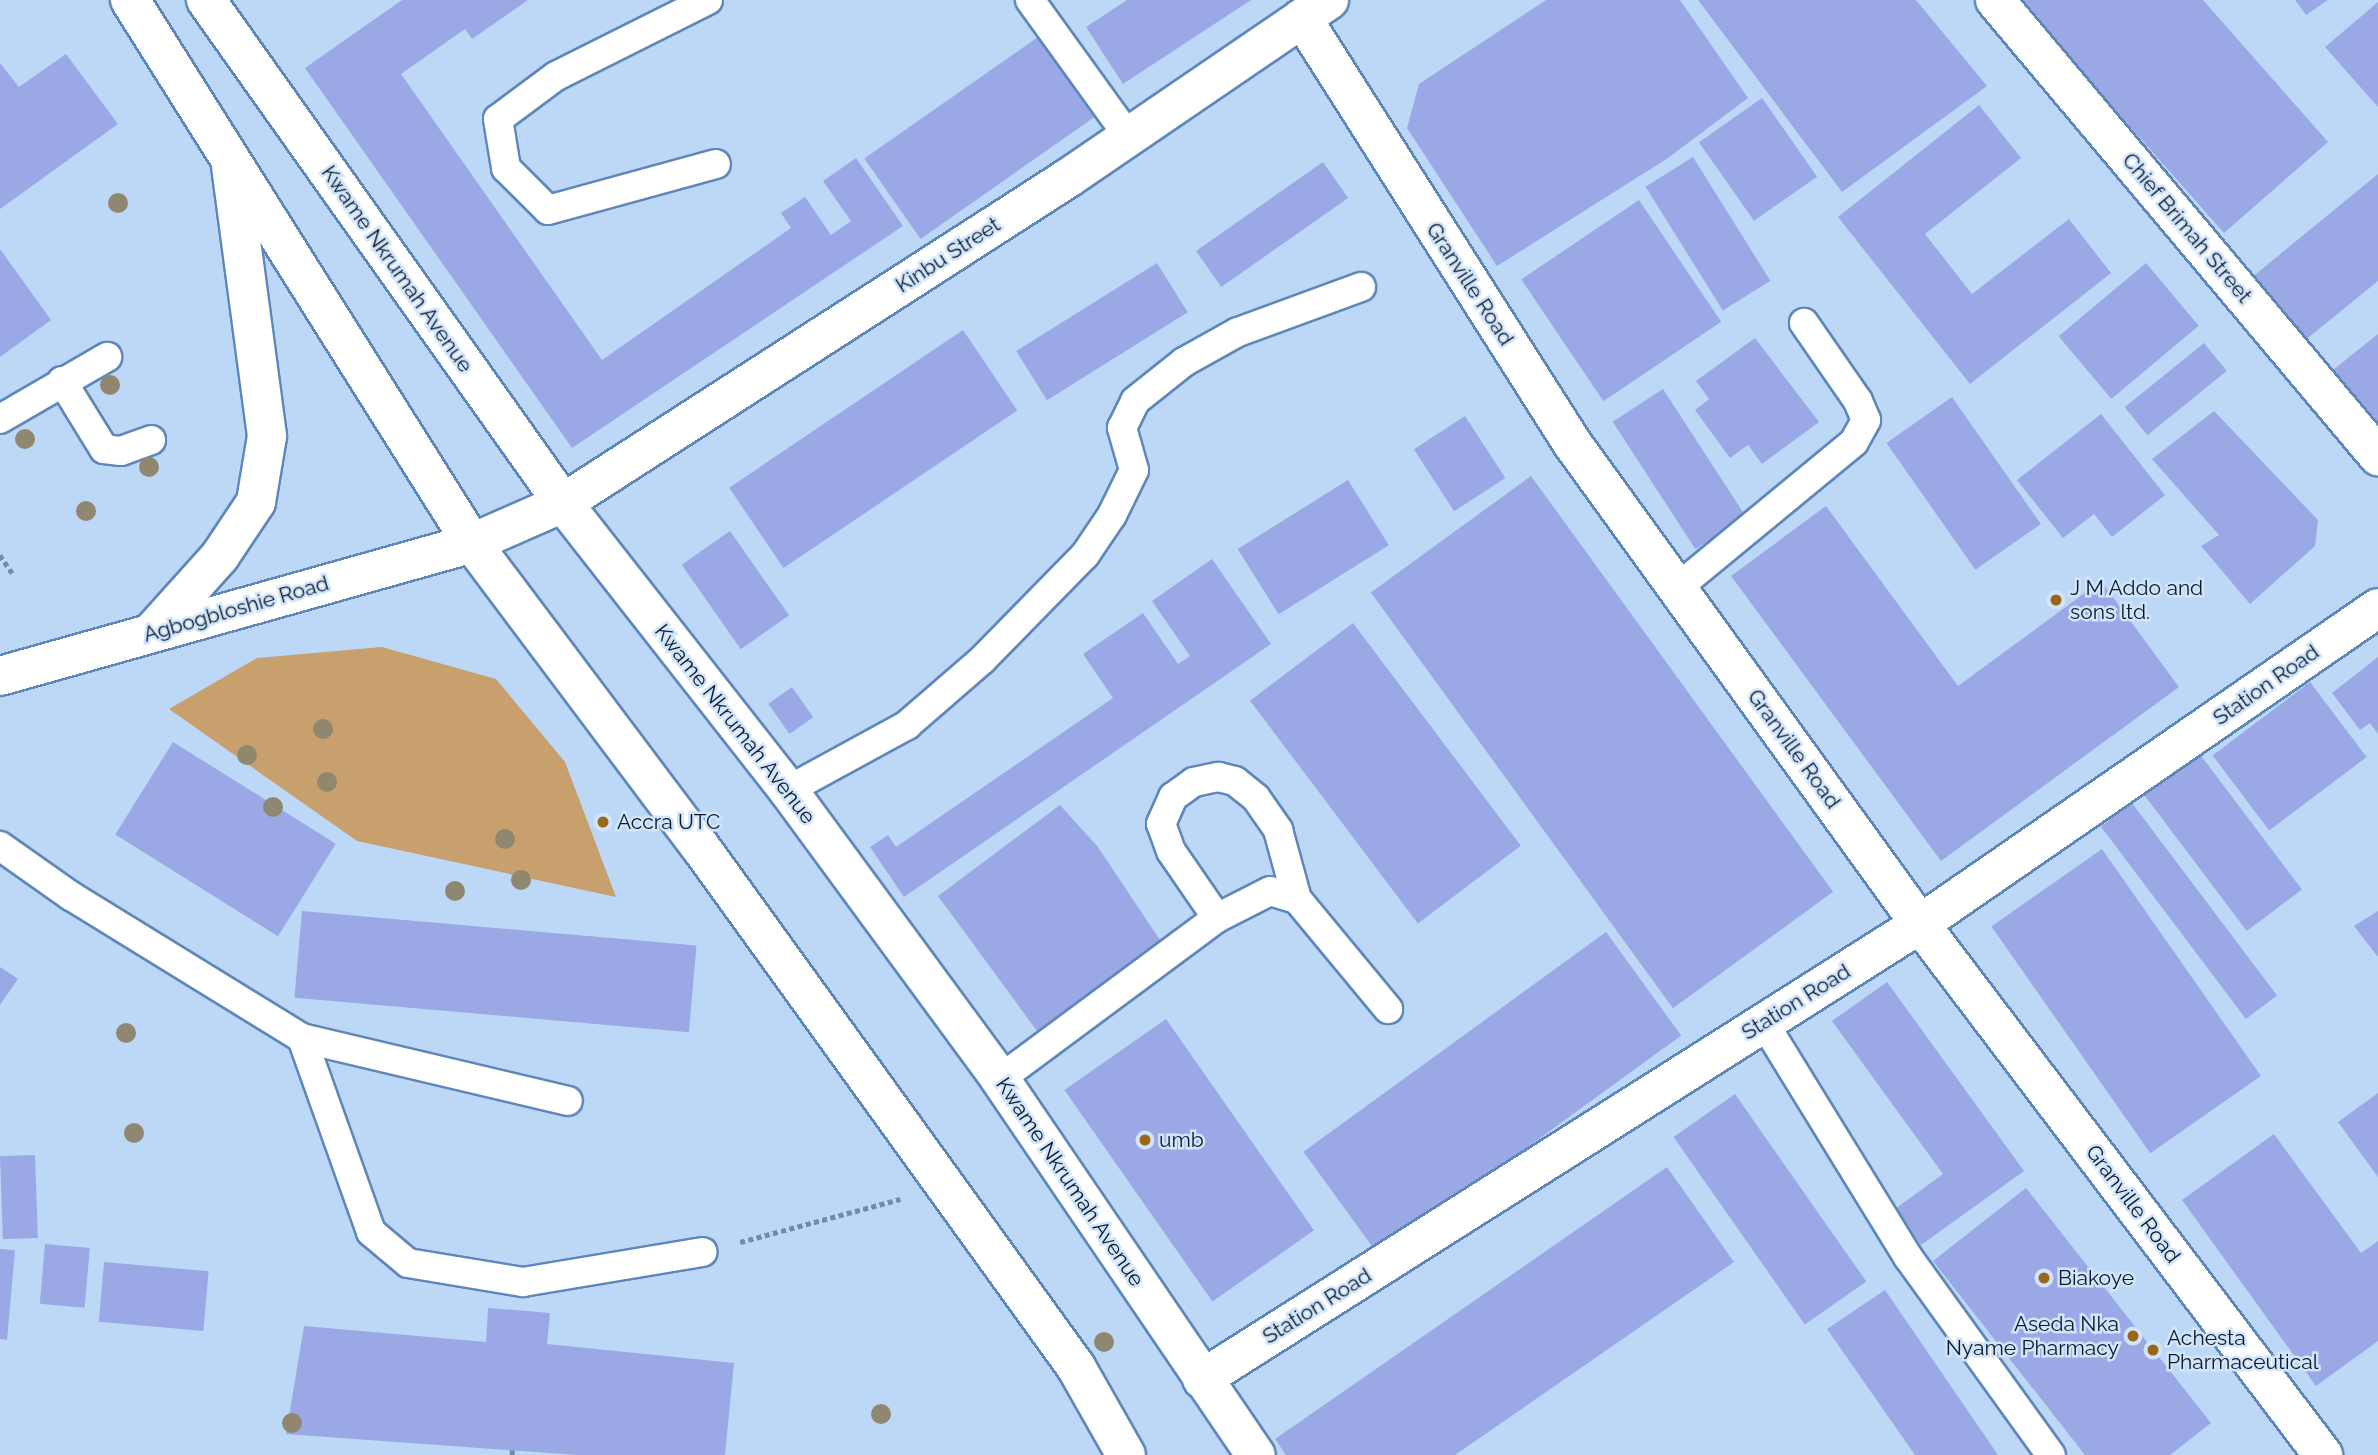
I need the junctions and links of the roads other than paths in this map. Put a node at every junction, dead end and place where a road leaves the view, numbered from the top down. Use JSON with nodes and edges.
{"nodes":[{"id":1,"x":130,"y":0,"type":"edge"},
{"id":2,"x":206,"y":0,"type":"edge"},
{"id":3,"x":708,"y":0,"type":"edge"},
{"id":4,"x":1030,"y":0,"type":"edge"},
{"id":5,"x":1995,"y":0,"type":"edge"},
{"id":6,"x":658,"y":8,"type":"edge"},
{"id":7,"x":1316,"y":9,"type":"edge"},
{"id":8,"x":1128,"y":136,"type":"junction"},
{"id":9,"x":230,"y":155,"type":"junction"},
{"id":10,"x":716,"y":164,"type":"dead end"},
{"id":11,"x":1361,"y":287,"type":"dead end"},
{"id":12,"x":1804,"y":323,"type":"dead end"},
{"id":13,"x":107,"y":357,"type":"dead end"},
{"id":14,"x":62,"y":381,"type":"junction"},
{"id":15,"x":0,"y":419,"type":"edge"},
{"id":16,"x":151,"y":440,"type":"dead end"},
{"id":17,"x":2378,"y":456,"type":"edge"},
{"id":18,"x":563,"y":503,"type":"junction"},
{"id":19,"x":472,"y":543,"type":"junction"},
{"id":20,"x":1677,"y":588,"type":"junction"},
{"id":21,"x":2378,"y":608,"type":"edge"},
{"id":22,"x":151,"y":633,"type":"junction"},
{"id":23,"x":0,"y":676,"type":"edge"},
{"id":24,"x":788,"y":790,"type":"junction"},
{"id":25,"x":0,"y":846,"type":"edge"},
{"id":26,"x":1297,"y":899,"type":"junction"},
{"id":27,"x":1217,"y":918,"type":"junction"},
{"id":28,"x":1920,"y":924,"type":"junction"},
{"id":29,"x":1388,"y":1009,"type":"dead end"},
{"id":30,"x":1764,"y":1023,"type":"junction"},
{"id":31,"x":302,"y":1038,"type":"junction"},
{"id":32,"x":1000,"y":1079,"type":"junction"},
{"id":33,"x":568,"y":1101,"type":"dead end"},
{"id":34,"x":703,"y":1252,"type":"road end"},
{"id":35,"x":1202,"y":1380,"type":"junction"},
{"id":36,"x":1126,"y":1455,"type":"edge"},
{"id":37,"x":1256,"y":1455,"type":"edge"},
{"id":38,"x":2051,"y":1455,"type":"edge"},
{"id":39,"x":2323,"y":1455,"type":"edge"}],
"edges":[{"from":1,"to":9,"type":"street"},
{"from":2,"to":18,"type":"street","name":"Kwame Nkrumah Avenue"},
{"from":3,"to":6,"type":"lane"},
{"from":4,"to":8,"type":"lane"},
{"from":5,"to":17,"type":"street","name":"Chief Brimah Street"},
{"from":6,"to":10,"type":"lane"},
{"from":7,"to":8,"type":"street","name":"Kinbu Street"},
{"from":7,"to":20,"type":"street","name":"Granville Road"},
{"from":8,"to":18,"type":"street","name":"Kinbu Street"},
{"from":9,"to":19,"type":"street"},
{"from":9,"to":22,"type":"street"},
{"from":11,"to":24,"type":"lane"},
{"from":12,"to":20,"type":"lane"},
{"from":13,"to":14,"type":"lane"},
{"from":14,"to":15,"type":"lane"},
{"from":14,"to":16,"type":"lane"},
{"from":18,"to":19,"type":"street","name":"Kinbu Street"},
{"from":18,"to":24,"type":"street","name":"Kwame Nkrumah Avenue"},
{"from":19,"to":22,"type":"street","name":"Agbogbloshie Road"},
{"from":19,"to":36,"type":"street"},
{"from":20,"to":28,"type":"street","name":"Granville Road"},
{"from":21,"to":28,"type":"street","name":"Station Road"},
{"from":22,"to":23,"type":"street","name":"Agbogbloshie Road"},
{"from":24,"to":32,"type":"street","name":"Kwame Nkrumah Avenue"},
{"from":25,"to":31,"type":"lane"},
{"from":26,"to":27,"type":"lane"},
{"from":26,"to":27,"type":"lane"},
{"from":26,"to":29,"type":"lane"},
{"from":27,"to":32,"type":"lane"},
{"from":28,"to":30,"type":"street","name":"Station Road"},
{"from":28,"to":39,"type":"street","name":"Granville Road"},
{"from":30,"to":35,"type":"street","name":"Station Road"},
{"from":30,"to":38,"type":"lane"},
{"from":31,"to":33,"type":"lane"},
{"from":31,"to":34,"type":"lane"},
{"from":32,"to":35,"type":"street","name":"Kwame Nkrumah Avenue"},
{"from":35,"to":37,"type":"street","name":"Kwame Nkrumah Avenue"}]}
